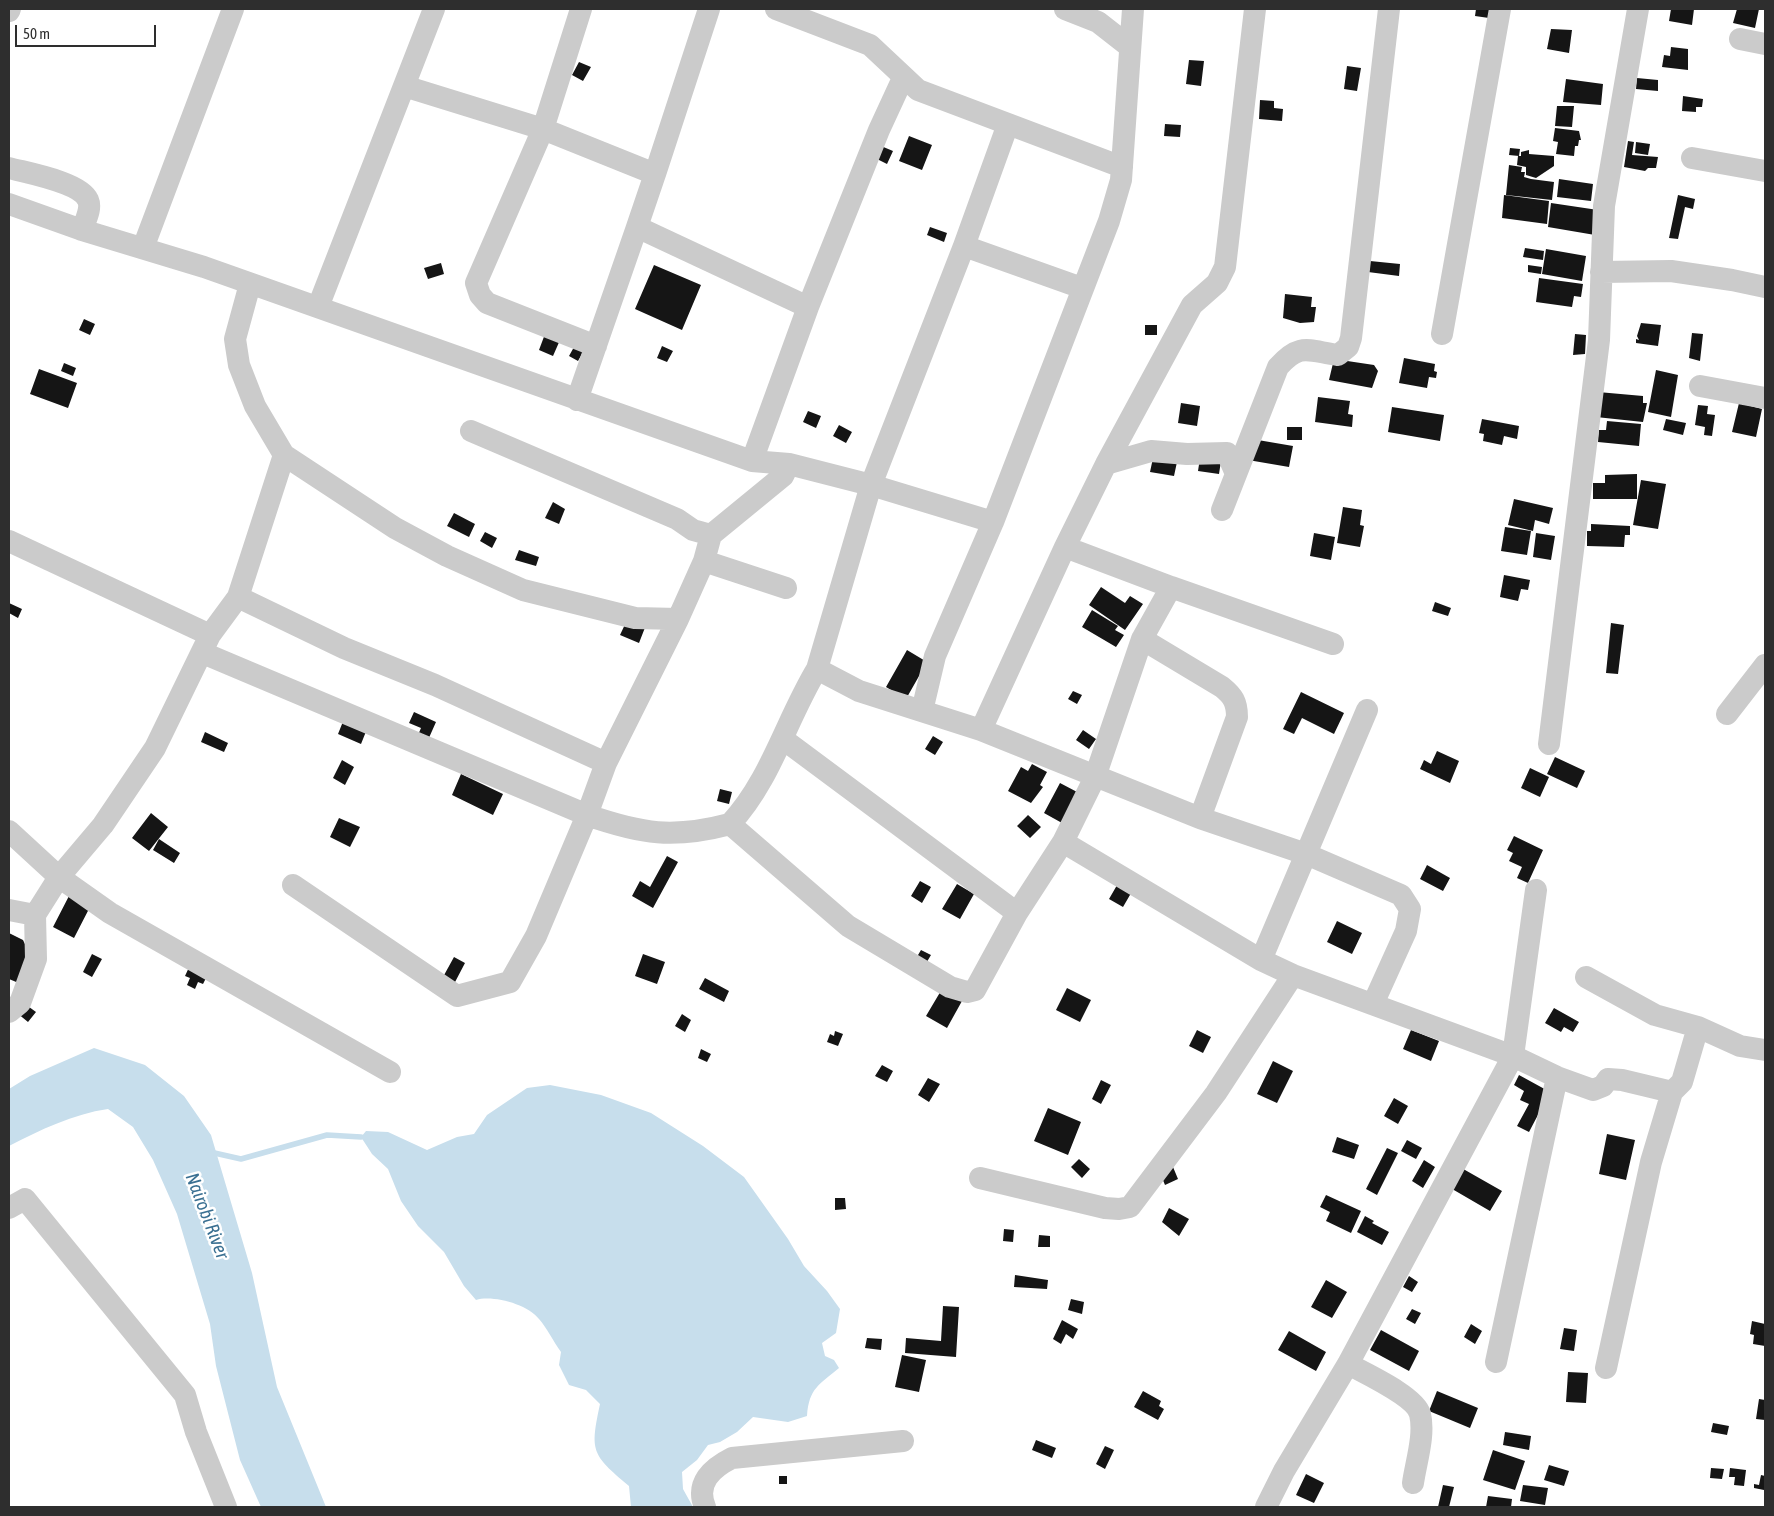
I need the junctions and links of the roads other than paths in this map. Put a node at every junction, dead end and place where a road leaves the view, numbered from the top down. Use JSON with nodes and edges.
{"nodes":[{"id":1,"x":233,"y":9,"type":"edge"},
{"id":2,"x":434,"y":9,"type":"edge"},
{"id":3,"x":581,"y":9,"type":"edge"},
{"id":4,"x":709,"y":9,"type":"edge"},
{"id":5,"x":776,"y":9,"type":"edge"},
{"id":6,"x":1065,"y":9,"type":"edge"},
{"id":7,"x":1133,"y":9,"type":"edge"},
{"id":8,"x":1255,"y":9,"type":"edge"},
{"id":9,"x":1389,"y":9,"type":"edge"},
{"id":10,"x":1500,"y":9,"type":"edge"},
{"id":11,"x":1638,"y":9,"type":"edge"},
{"id":12,"x":1740,"y":39,"type":"dead end"},
{"id":13,"x":1765,"y":44,"type":"edge"},
{"id":14,"x":1130,"y":46,"type":"junction"},
{"id":15,"x":903,"y":78,"type":"junction"},
{"id":16,"x":404,"y":86,"type":"junction"},
{"id":17,"x":1008,"y":124,"type":"junction"},
{"id":18,"x":543,"y":129,"type":"junction"},
{"id":19,"x":1692,"y":158,"type":"dead end"},
{"id":20,"x":1122,"y":167,"type":"junction"},
{"id":21,"x":9,"y":168,"type":"edge"},
{"id":22,"x":1765,"y":171,"type":"edge"},
{"id":23,"x":655,"y":174,"type":"junction"},
{"id":24,"x":9,"y":204,"type":"edge"},
{"id":25,"x":637,"y":227,"type":"junction"},
{"id":26,"x":82,"y":230,"type":"junction"},
{"id":27,"x":964,"y":246,"type":"junction"},
{"id":28,"x":142,"y":248,"type":"junction"},
{"id":29,"x":1601,"y":272,"type":"junction"},
{"id":30,"x":250,"y":284,"type":"junction"},
{"id":31,"x":1765,"y":287,"type":"edge"},
{"id":32,"x":1082,"y":288,"type":"junction"},
{"id":33,"x":318,"y":306,"type":"junction"},
{"id":34,"x":808,"y":308,"type":"junction"},
{"id":35,"x":1442,"y":334,"type":"dead end"},
{"id":36,"x":596,"y":346,"type":"junction"},
{"id":37,"x":1700,"y":386,"type":"dead end"},
{"id":38,"x":1765,"y":398,"type":"edge"},
{"id":39,"x":577,"y":400,"type":"junction"},
{"id":40,"x":471,"y":431,"type":"dead end"},
{"id":41,"x":284,"y":455,"type":"junction"},
{"id":42,"x":752,"y":461,"type":"junction"},
{"id":43,"x":789,"y":464,"type":"junction"},
{"id":44,"x":1106,"y":464,"type":"junction"},
{"id":45,"x":1236,"y":474,"type":"junction"},
{"id":46,"x":871,"y":485,"type":"junction"},
{"id":47,"x":1222,"y":510,"type":"dead end"},
{"id":48,"x":993,"y":522,"type":"junction"},
{"id":49,"x":711,"y":535,"type":"junction"},
{"id":50,"x":9,"y":541,"type":"edge"},
{"id":51,"x":1064,"y":548,"type":"junction"},
{"id":52,"x":704,"y":561,"type":"junction"},
{"id":53,"x":1170,"y":587,"type":"junction"},
{"id":54,"x":786,"y":588,"type":"dead end"},
{"id":55,"x":238,"y":596,"type":"junction"},
{"id":56,"x":678,"y":619,"type":"junction"},
{"id":57,"x":1142,"y":640,"type":"junction"},
{"id":58,"x":206,"y":644,"type":"junction"},
{"id":59,"x":1333,"y":644,"type":"dead end"},
{"id":60,"x":1765,"y":665,"type":"edge"},
{"id":61,"x":817,"y":669,"type":"junction"},
{"id":62,"x":1367,"y":710,"type":"dead end"},
{"id":63,"x":922,"y":711,"type":"junction"},
{"id":64,"x":1727,"y":714,"type":"dead end"},
{"id":65,"x":981,"y":730,"type":"junction"},
{"id":66,"x":782,"y":739,"type":"junction"},
{"id":67,"x":1549,"y":744,"type":"dead end"},
{"id":68,"x":606,"y":764,"type":"junction"},
{"id":69,"x":1094,"y":777,"type":"junction"},
{"id":70,"x":587,"y":816,"type":"junction"},
{"id":71,"x":1200,"y":818,"type":"junction"},
{"id":72,"x":730,"y":824,"type":"junction"},
{"id":73,"x":9,"y":831,"type":"edge"},
{"id":74,"x":1063,"y":842,"type":"junction"},
{"id":75,"x":1306,"y":854,"type":"junction"},
{"id":76,"x":59,"y":877,"type":"junction"},
{"id":77,"x":293,"y":885,"type":"dead end"},
{"id":78,"x":1536,"y":890,"type":"dead end"},
{"id":79,"x":9,"y":910,"type":"edge"},
{"id":80,"x":1017,"y":913,"type":"junction"},
{"id":81,"x":35,"y":915,"type":"junction"},
{"id":82,"x":1261,"y":960,"type":"junction"},
{"id":83,"x":1293,"y":975,"type":"junction"},
{"id":84,"x":1586,"y":977,"type":"dead end"},
{"id":85,"x":1373,"y":1004,"type":"junction"},
{"id":86,"x":9,"y":1012,"type":"edge"},
{"id":87,"x":1698,"y":1027,"type":"junction"},
{"id":88,"x":1765,"y":1050,"type":"edge"},
{"id":89,"x":1513,"y":1056,"type":"junction"},
{"id":90,"x":390,"y":1072,"type":"dead end"},
{"id":91,"x":1557,"y":1077,"type":"junction"},
{"id":92,"x":1672,"y":1092,"type":"junction"},
{"id":93,"x":980,"y":1178,"type":"dead end"},
{"id":94,"x":9,"y":1208,"type":"edge"},
{"id":95,"x":1496,"y":1362,"type":"dead end"},
{"id":96,"x":1348,"y":1364,"type":"junction"},
{"id":97,"x":1606,"y":1368,"type":"dead end"},
{"id":98,"x":904,"y":1441,"type":"dead end"},
{"id":99,"x":1413,"y":1483,"type":"dead end"},
{"id":100,"x":226,"y":1507,"type":"edge"},
{"id":101,"x":705,"y":1507,"type":"edge"},
{"id":102,"x":1266,"y":1507,"type":"edge"}],
"edges":[{"from":1,"to":28,"type":"street"},
{"from":2,"to":16,"type":"street"},
{"from":3,"to":18,"type":"street"},
{"from":4,"to":23,"type":"street"},
{"from":5,"to":15,"type":"street"},
{"from":6,"to":14,"type":"street"},
{"from":7,"to":14,"type":"street"},
{"from":8,"to":44,"type":"street"},
{"from":9,"to":45,"type":"street"},
{"from":10,"to":35,"type":"street"},
{"from":11,"to":29,"type":"street"},
{"from":12,"to":13,"type":"street"},
{"from":14,"to":20,"type":"street"},
{"from":15,"to":17,"type":"street"},
{"from":15,"to":34,"type":"street"},
{"from":16,"to":18,"type":"street"},
{"from":16,"to":33,"type":"street"},
{"from":17,"to":20,"type":"street"},
{"from":17,"to":27,"type":"street"},
{"from":18,"to":23,"type":"street"},
{"from":18,"to":36,"type":"street"},
{"from":19,"to":22,"type":"street"},
{"from":20,"to":32,"type":"street"},
{"from":21,"to":26,"type":"street"},
{"from":23,"to":25,"type":"street"},
{"from":24,"to":26,"type":"street"},
{"from":25,"to":34,"type":"street"},
{"from":25,"to":36,"type":"street"},
{"from":26,"to":28,"type":"street"},
{"from":27,"to":32,"type":"street"},
{"from":27,"to":46,"type":"street"},
{"from":28,"to":30,"type":"street"},
{"from":29,"to":31,"type":"street"},
{"from":29,"to":67,"type":"street"},
{"from":30,"to":33,"type":"street"},
{"from":30,"to":41,"type":"street"},
{"from":32,"to":48,"type":"street"},
{"from":33,"to":39,"type":"street"},
{"from":34,"to":42,"type":"street"},
{"from":36,"to":39,"type":"street"},
{"from":37,"to":38,"type":"street"},
{"from":39,"to":42,"type":"street"},
{"from":40,"to":49,"type":"street"},
{"from":41,"to":55,"type":"street"},
{"from":41,"to":56,"type":"street"},
{"from":42,"to":43,"type":"street"},
{"from":43,"to":46,"type":"street"},
{"from":43,"to":49,"type":"street"},
{"from":44,"to":45,"type":"street"},
{"from":44,"to":51,"type":"street"},
{"from":45,"to":47,"type":"street"},
{"from":46,"to":48,"type":"street"},
{"from":46,"to":61,"type":"street"},
{"from":48,"to":63,"type":"street"},
{"from":49,"to":52,"type":"street"},
{"from":50,"to":58,"type":"street"},
{"from":51,"to":53,"type":"street"},
{"from":51,"to":65,"type":"street"},
{"from":52,"to":54,"type":"street"},
{"from":52,"to":56,"type":"street"},
{"from":53,"to":57,"type":"street"},
{"from":53,"to":59,"type":"street"},
{"from":55,"to":58,"type":"street"},
{"from":55,"to":68,"type":"street"},
{"from":56,"to":68,"type":"street"},
{"from":57,"to":69,"type":"street"},
{"from":57,"to":71,"type":"street"},
{"from":58,"to":70,"type":"street"},
{"from":58,"to":76,"type":"street"},
{"from":60,"to":64,"type":"street"},
{"from":61,"to":63,"type":"street"},
{"from":61,"to":66,"type":"street"},
{"from":62,"to":75,"type":"street"},
{"from":63,"to":65,"type":"street"},
{"from":65,"to":69,"type":"street"},
{"from":66,"to":72,"type":"street"},
{"from":66,"to":80,"type":"street"},
{"from":68,"to":70,"type":"street"},
{"from":69,"to":71,"type":"street"},
{"from":69,"to":74,"type":"street"},
{"from":70,"to":72,"type":"street"},
{"from":70,"to":77,"type":"street"},
{"from":71,"to":75,"type":"street"},
{"from":72,"to":80,"type":"street"},
{"from":73,"to":76,"type":"street"},
{"from":74,"to":80,"type":"street"},
{"from":74,"to":82,"type":"street"},
{"from":75,"to":82,"type":"street"},
{"from":75,"to":85,"type":"street"},
{"from":76,"to":81,"type":"street"},
{"from":76,"to":90,"type":"street"},
{"from":78,"to":89,"type":"street"},
{"from":79,"to":81,"type":"street"},
{"from":81,"to":86,"type":"street"},
{"from":82,"to":83,"type":"street"},
{"from":83,"to":85,"type":"street"},
{"from":83,"to":93,"type":"street"},
{"from":84,"to":87,"type":"street"},
{"from":85,"to":89,"type":"street"},
{"from":87,"to":88,"type":"street"},
{"from":87,"to":92,"type":"street"},
{"from":89,"to":91,"type":"street"},
{"from":89,"to":96,"type":"street"},
{"from":91,"to":92,"type":"street"},
{"from":91,"to":95,"type":"street"},
{"from":92,"to":97,"type":"street"},
{"from":94,"to":100,"type":"street"},
{"from":96,"to":99,"type":"street"},
{"from":96,"to":102,"type":"street"},
{"from":98,"to":101,"type":"street"}]}
